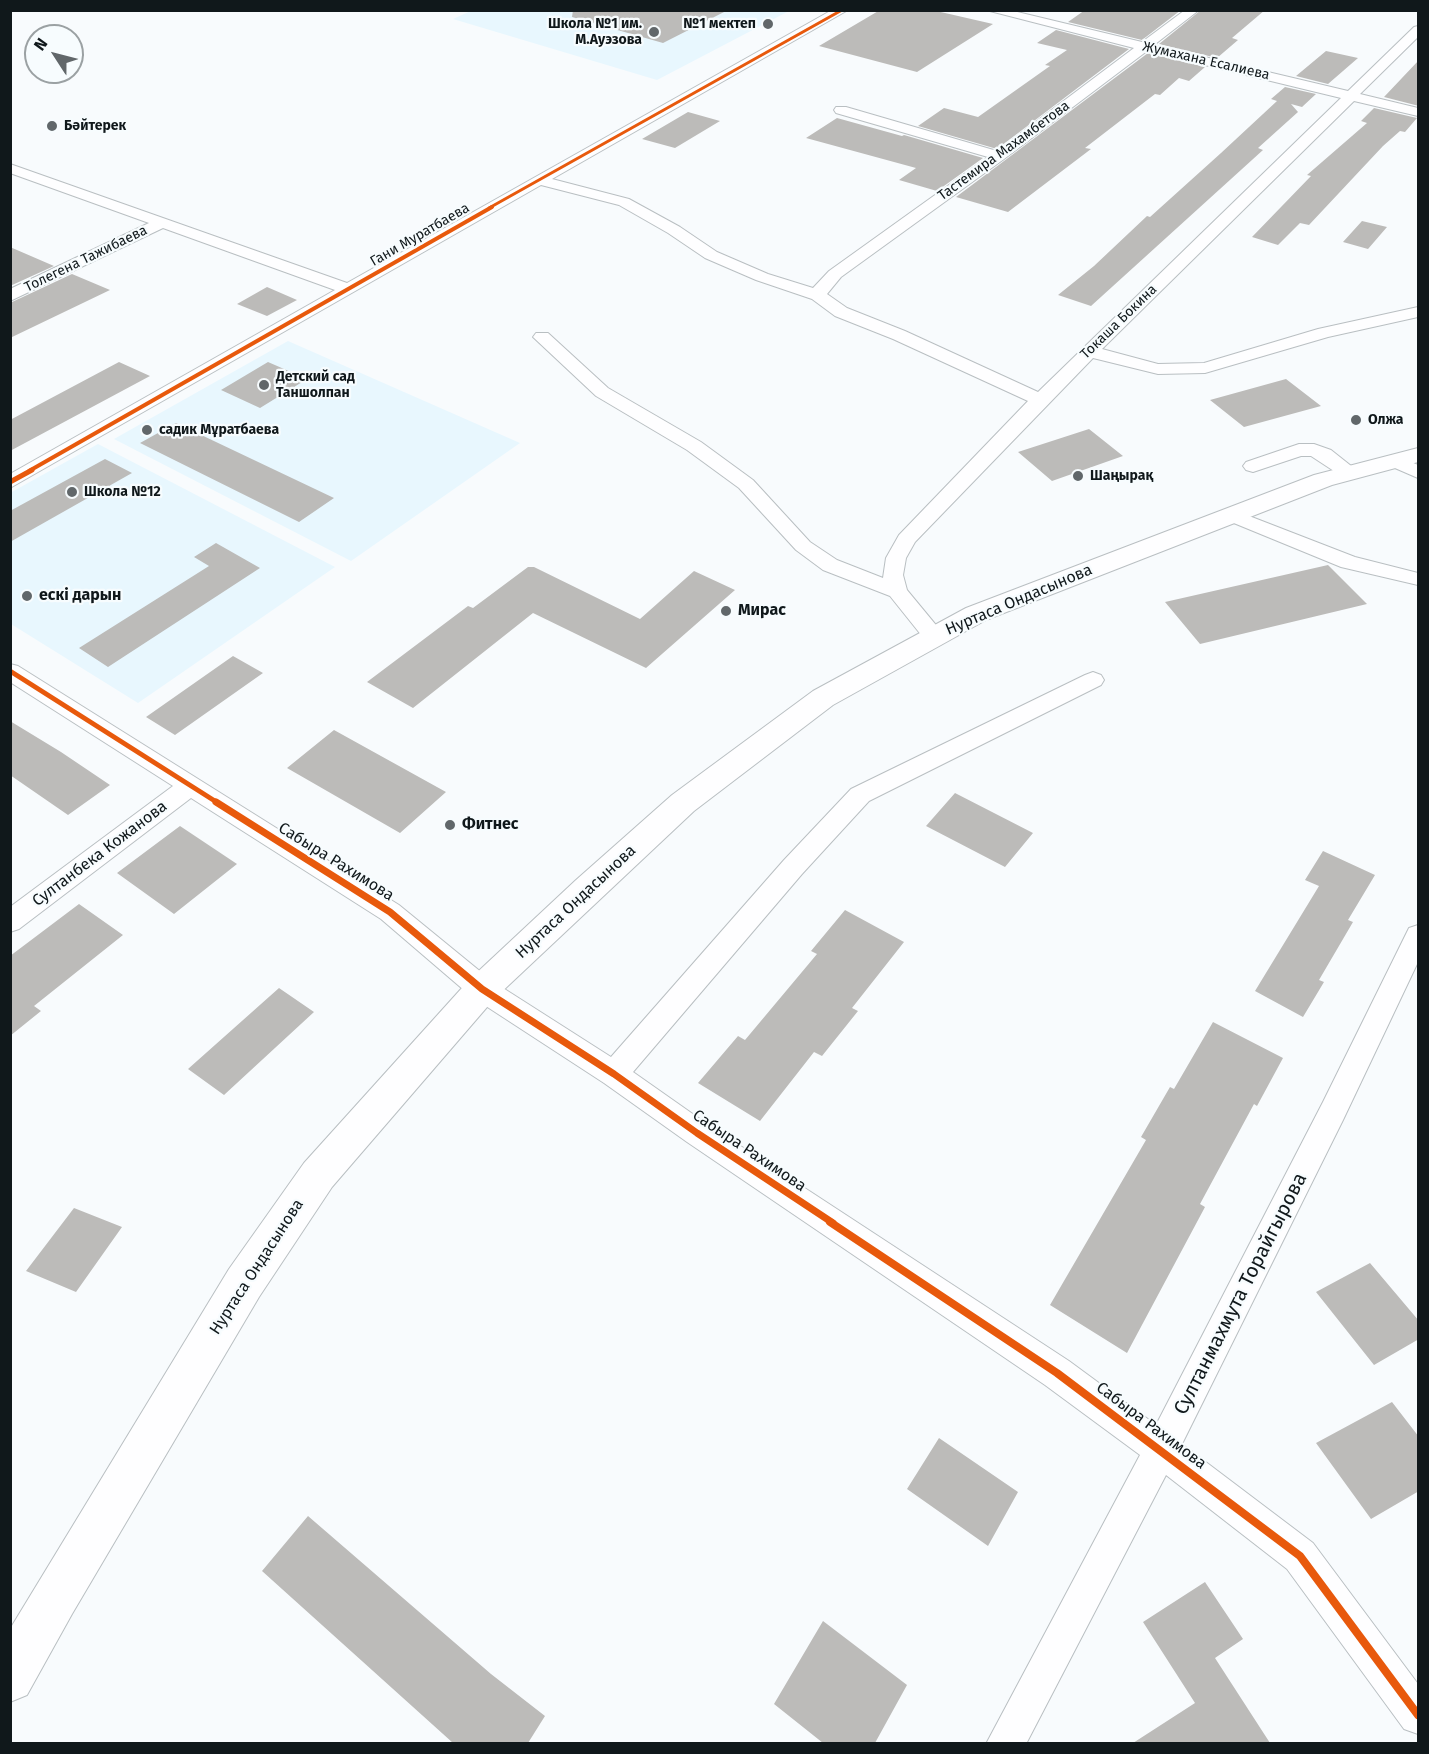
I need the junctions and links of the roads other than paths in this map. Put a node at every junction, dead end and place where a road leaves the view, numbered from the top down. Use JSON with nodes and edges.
{"nodes":[{"id":1,"x":842,"y":10,"type":"edge"},
{"id":2,"x":993,"y":10,"type":"edge"},
{"id":3,"x":1193,"y":10,"type":"edge"},
{"id":4,"x":1419,"y":30,"type":"edge"},
{"id":5,"x":1145,"y":46,"type":"junction"},
{"id":6,"x":1350,"y":96,"type":"junction"},
{"id":7,"x":841,"y":110,"type":"dead end"},
{"id":8,"x":1419,"y":112,"type":"edge"},
{"id":9,"x":999,"y":156,"type":"junction"},
{"id":10,"x":10,"y":168,"type":"edge"},
{"id":11,"x":539,"y":180,"type":"junction"},
{"id":12,"x":162,"y":223,"type":"junction"},
{"id":13,"x":348,"y":289,"type":"junction"},
{"id":14,"x":818,"y":295,"type":"junction"},
{"id":15,"x":10,"y":296,"type":"edge"},
{"id":16,"x":1419,"y":312,"type":"edge"},
{"id":17,"x":542,"y":338,"type":"dead end"},
{"id":18,"x":1090,"y":351,"type":"junction"},
{"id":19,"x":1040,"y":400,"type":"junction"},
{"id":20,"x":1411,"y":463,"type":"edge"},
{"id":21,"x":1253,"y":466,"type":"dead end"},
{"id":22,"x":1350,"y":473,"type":"junction"},
{"id":23,"x":10,"y":482,"type":"edge"},
{"id":24,"x":1231,"y":515,"type":"junction"},
{"id":25,"x":1419,"y":579,"type":"edge"},
{"id":26,"x":897,"y":591,"type":"junction"},
{"id":27,"x":934,"y":636,"type":"junction"},
{"id":28,"x":10,"y":671,"type":"edge"},
{"id":29,"x":1093,"y":680,"type":"dead end"},
{"id":30,"x":190,"y":786,"type":"junction"},
{"id":31,"x":10,"y":922,"type":"edge"},
{"id":32,"x":1419,"y":935,"type":"edge"},
{"id":33,"x":483,"y":989,"type":"junction"},
{"id":34,"x":614,"y":1074,"type":"junction"},
{"id":35,"x":1161,"y":1450,"type":"junction"},
{"id":36,"x":10,"y":1678,"type":"edge"},
{"id":37,"x":1419,"y":1715,"type":"edge"},
{"id":38,"x":1005,"y":1743,"type":"edge"}],
"edges":[{"from":1,"to":11,"type":"street","name":"Гани Муратбаева"},
{"from":2,"to":5,"type":"street","name":"Жумахана Есалиева"},
{"from":3,"to":5,"type":"street","name":"Тастемира Махамбетова"},
{"from":4,"to":6,"type":"street","name":"Токаша Бокина"},
{"from":5,"to":6,"type":"street","name":"Жумахана Есалиева"},
{"from":5,"to":9,"type":"street","name":"Тастемира Махамбетова"},
{"from":6,"to":8,"type":"street","name":"Жумахана Есалиева"},
{"from":6,"to":18,"type":"street","name":"Токаша Бокина"},
{"from":7,"to":9,"type":"street"},
{"from":9,"to":14,"type":"street","name":"Тастемира Махамбетова"},
{"from":10,"to":12,"type":"street"},
{"from":11,"to":13,"type":"street","name":"Гани Муратбаева"},
{"from":11,"to":14,"type":"street"},
{"from":12,"to":13,"type":"street"},
{"from":12,"to":15,"type":"street","name":"Толегена Тажибаева"},
{"from":13,"to":23,"type":"street","name":"Гани Муратбаева"},
{"from":14,"to":19,"type":"street"},
{"from":16,"to":18,"type":"street"},
{"from":17,"to":26,"type":"street"},
{"from":18,"to":19,"type":"street","name":"Токаша Бокина"},
{"from":19,"to":26,"type":"street","name":"Токаша Бокина"},
{"from":20,"to":22,"type":"main road","name":"Нуртаса Ондасынова"},
{"from":21,"to":22,"type":"street"},
{"from":22,"to":24,"type":"main road","name":"Нуртаса Ондасынова"},
{"from":24,"to":25,"type":"street"},
{"from":24,"to":27,"type":"main road","name":"Нуртаса Ондасынова"},
{"from":26,"to":27,"type":"street"},
{"from":27,"to":33,"type":"main road","name":"Нуртаса Ондасынова"},
{"from":28,"to":30,"type":"street","name":"Сабыра Рахимова"},
{"from":29,"to":34,"type":"street"},
{"from":30,"to":31,"type":"street","name":"Султанбека Кожанова"},
{"from":30,"to":33,"type":"street","name":"Сабыра Рахимова"},
{"from":32,"to":35,"type":"street","name":"Султанмахмута Торайгырова"},
{"from":33,"to":34,"type":"street","name":"Сабыра Рахимова"},
{"from":33,"to":36,"type":"main road","name":"Нуртаса Ондасынова"},
{"from":34,"to":35,"type":"street","name":"Сабыра Рахимова"},
{"from":35,"to":37,"type":"street","name":"Сабыра Рахимова"},
{"from":35,"to":38,"type":"street","name":"Султанмахмута Торайгырова"}]}
